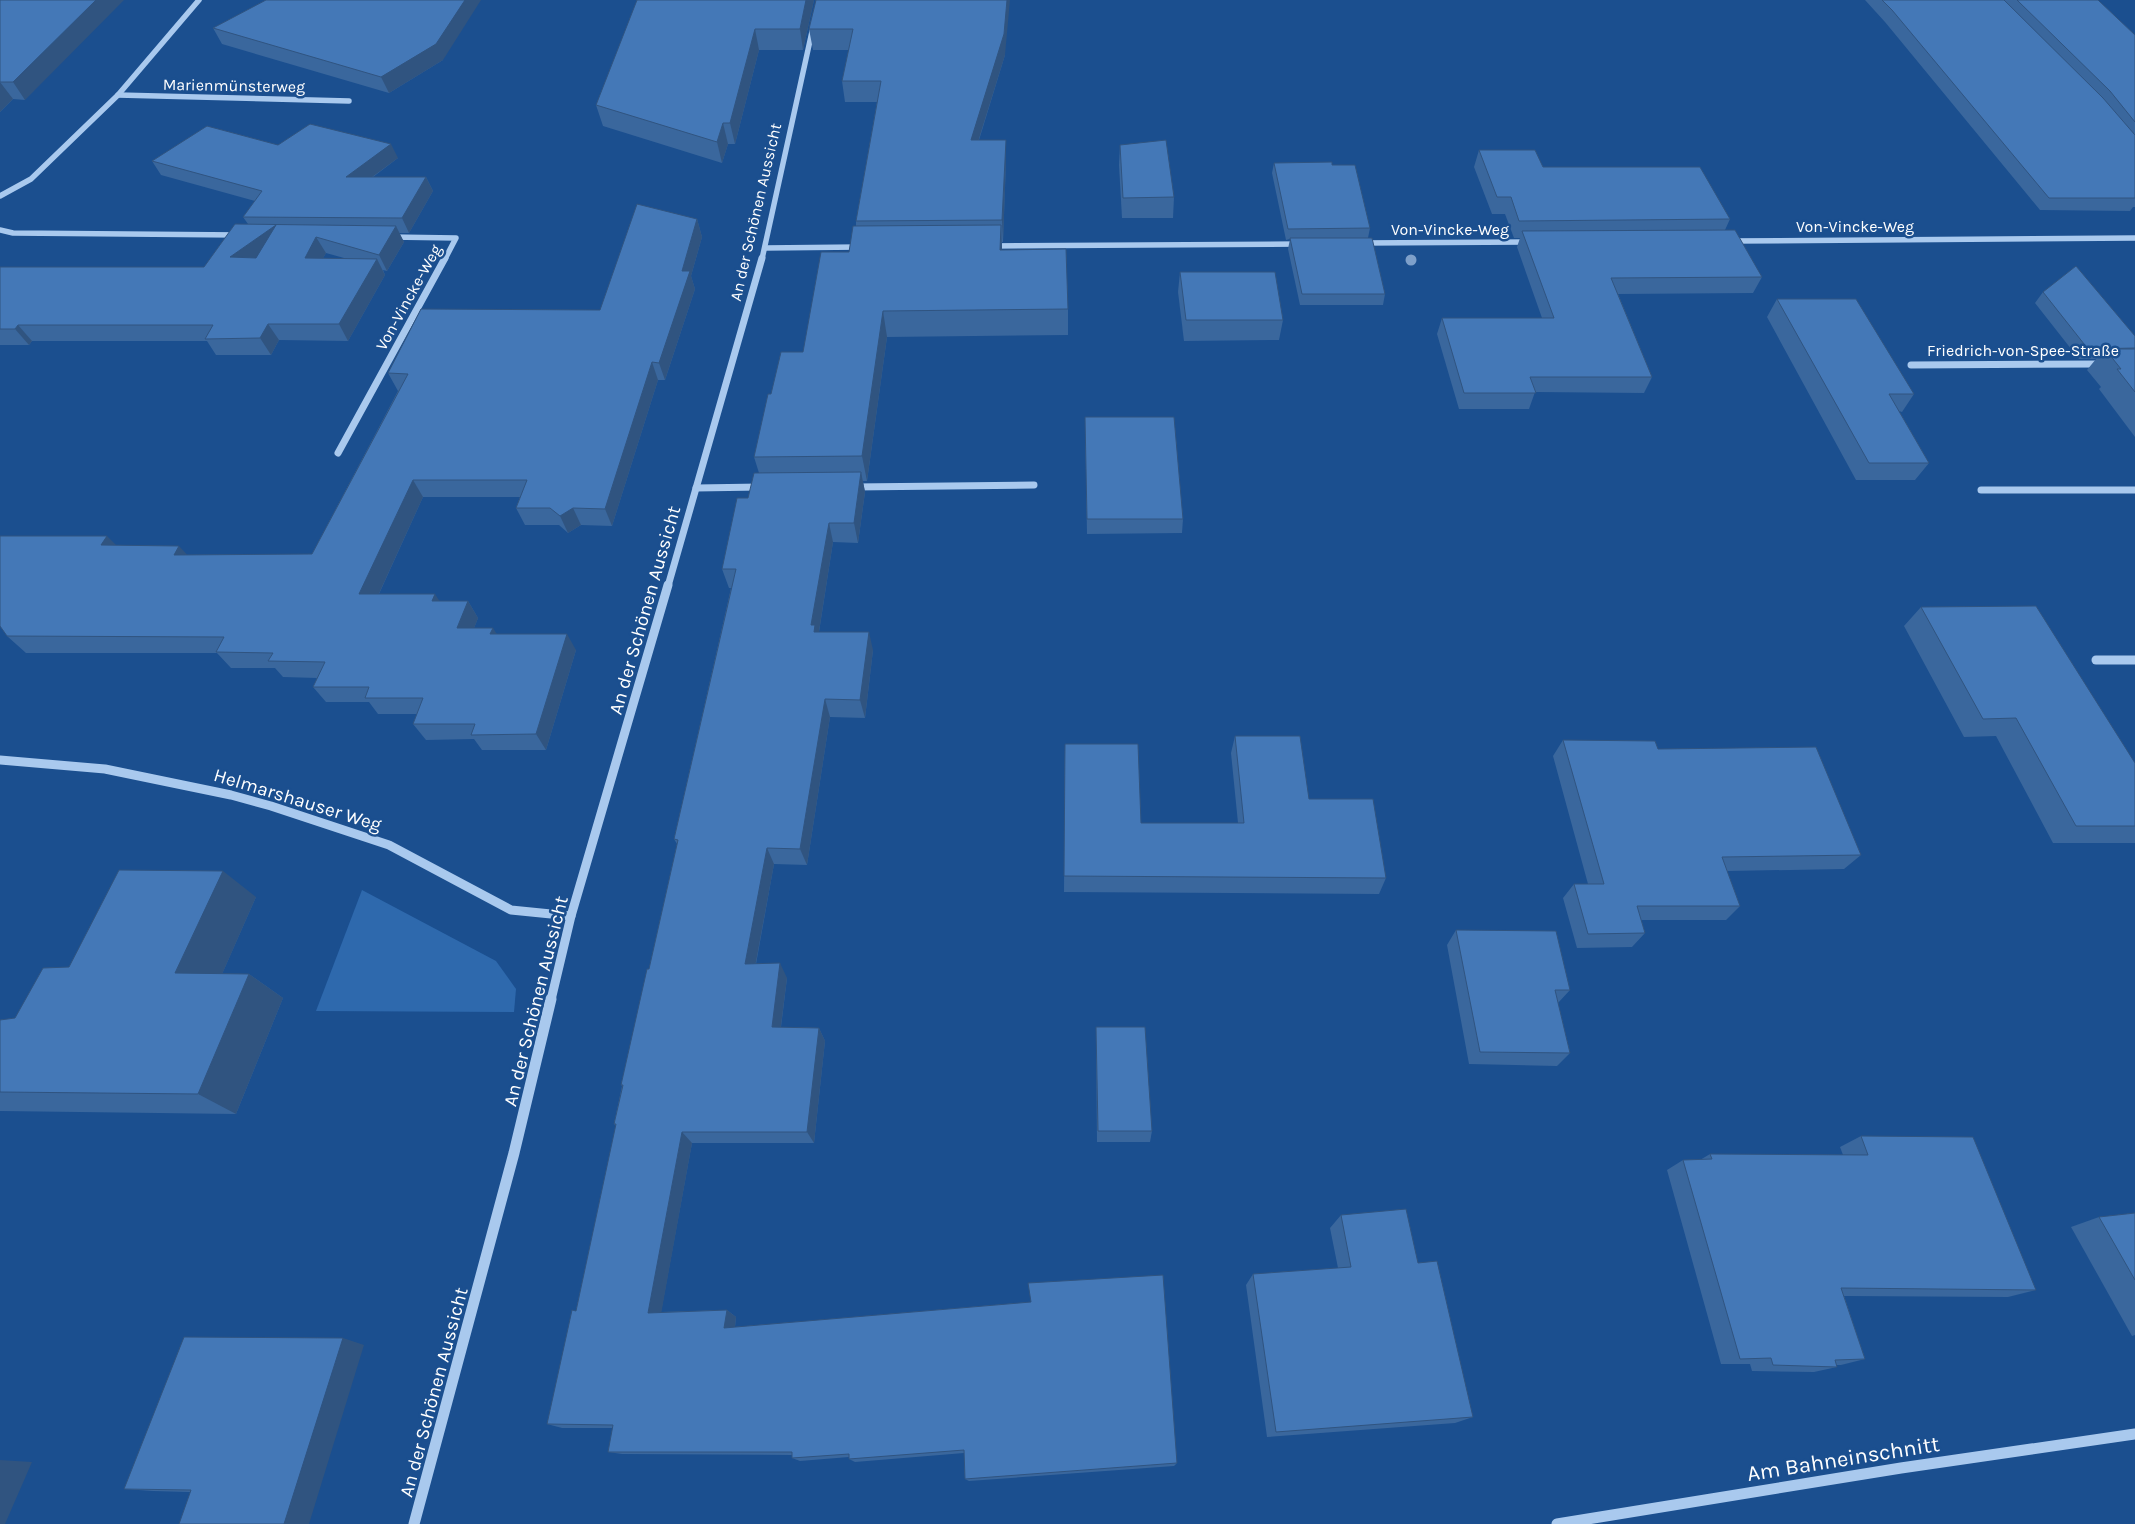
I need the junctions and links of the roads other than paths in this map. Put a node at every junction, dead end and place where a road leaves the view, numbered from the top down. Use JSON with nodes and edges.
{"nodes":[{"id":1,"x":199,"y":0,"type":"edge"},
{"id":2,"x":815,"y":17,"type":"edge"},
{"id":3,"x":118,"y":95,"type":"junction"},
{"id":4,"x":349,"y":101,"type":"dead end"},
{"id":5,"x":0,"y":196,"type":"edge"},
{"id":6,"x":0,"y":230,"type":"edge"},
{"id":7,"x":249,"y":236,"type":"edge"},
{"id":8,"x":387,"y":237,"type":"edge"},
{"id":9,"x":2135,"y":238,"type":"edge"},
{"id":10,"x":1718,"y":241,"type":"edge"},
{"id":11,"x":1539,"y":242,"type":"edge"},
{"id":12,"x":1350,"y":243,"type":"edge"},
{"id":13,"x":1311,"y":244,"type":"edge"},
{"id":14,"x":983,"y":246,"type":"edge"},
{"id":15,"x":864,"y":247,"type":"edge"},
{"id":16,"x":765,"y":248,"type":"junction"},
{"id":17,"x":2106,"y":364,"type":"edge"},
{"id":18,"x":1911,"y":365,"type":"dead end"},
{"id":19,"x":338,"y":453,"type":"dead end"},
{"id":20,"x":1034,"y":485,"type":"dead end"},
{"id":21,"x":766,"y":487,"type":"edge"},
{"id":22,"x":845,"y":487,"type":"edge"},
{"id":23,"x":696,"y":488,"type":"junction"},
{"id":24,"x":1981,"y":490,"type":"dead end"},
{"id":25,"x":2135,"y":490,"type":"edge"},
{"id":26,"x":2096,"y":660,"type":"dead end"},
{"id":27,"x":2135,"y":660,"type":"edge"},
{"id":28,"x":0,"y":760,"type":"edge"},
{"id":29,"x":571,"y":916,"type":"junction"},
{"id":30,"x":2135,"y":1434,"type":"edge"},
{"id":31,"x":414,"y":1524,"type":"edge"},
{"id":32,"x":1558,"y":1524,"type":"edge"}],
"edges":[{"from":1,"to":3,"type":"street","name":"Marienmünsterweg"},
{"from":2,"to":16,"type":"street","name":"An der Schönen Aussicht"},
{"from":3,"to":4,"type":"street","name":"Marienmünsterweg"},
{"from":3,"to":5,"type":"street","name":"Marienmünsterweg"},
{"from":6,"to":7,"type":"street"},
{"from":8,"to":19,"type":"street","name":"Von-Vincke-Weg"},
{"from":9,"to":10,"type":"street","name":"Von-Vincke-Weg"},
{"from":11,"to":12,"type":"street","name":"Von-Vincke-Weg"},
{"from":13,"to":14,"type":"street"},
{"from":15,"to":16,"type":"street"},
{"from":16,"to":23,"type":"street","name":"An der Schönen Aussicht"},
{"from":17,"to":18,"type":"street","name":"Friedrich-von-Spee-Straße"},
{"from":20,"to":22,"type":"street"},
{"from":21,"to":23,"type":"street","name":"An der Schönen Aussicht"},
{"from":23,"to":29,"type":"street","name":"An der Schönen Aussicht"},
{"from":24,"to":25,"type":"street"},
{"from":26,"to":27,"type":"street"},
{"from":28,"to":29,"type":"street","name":"Helmarshauser Weg"},
{"from":29,"to":31,"type":"street","name":"An der Schönen Aussicht"},
{"from":30,"to":32,"type":"street","name":"Am Bahneinschnitt"}]}
